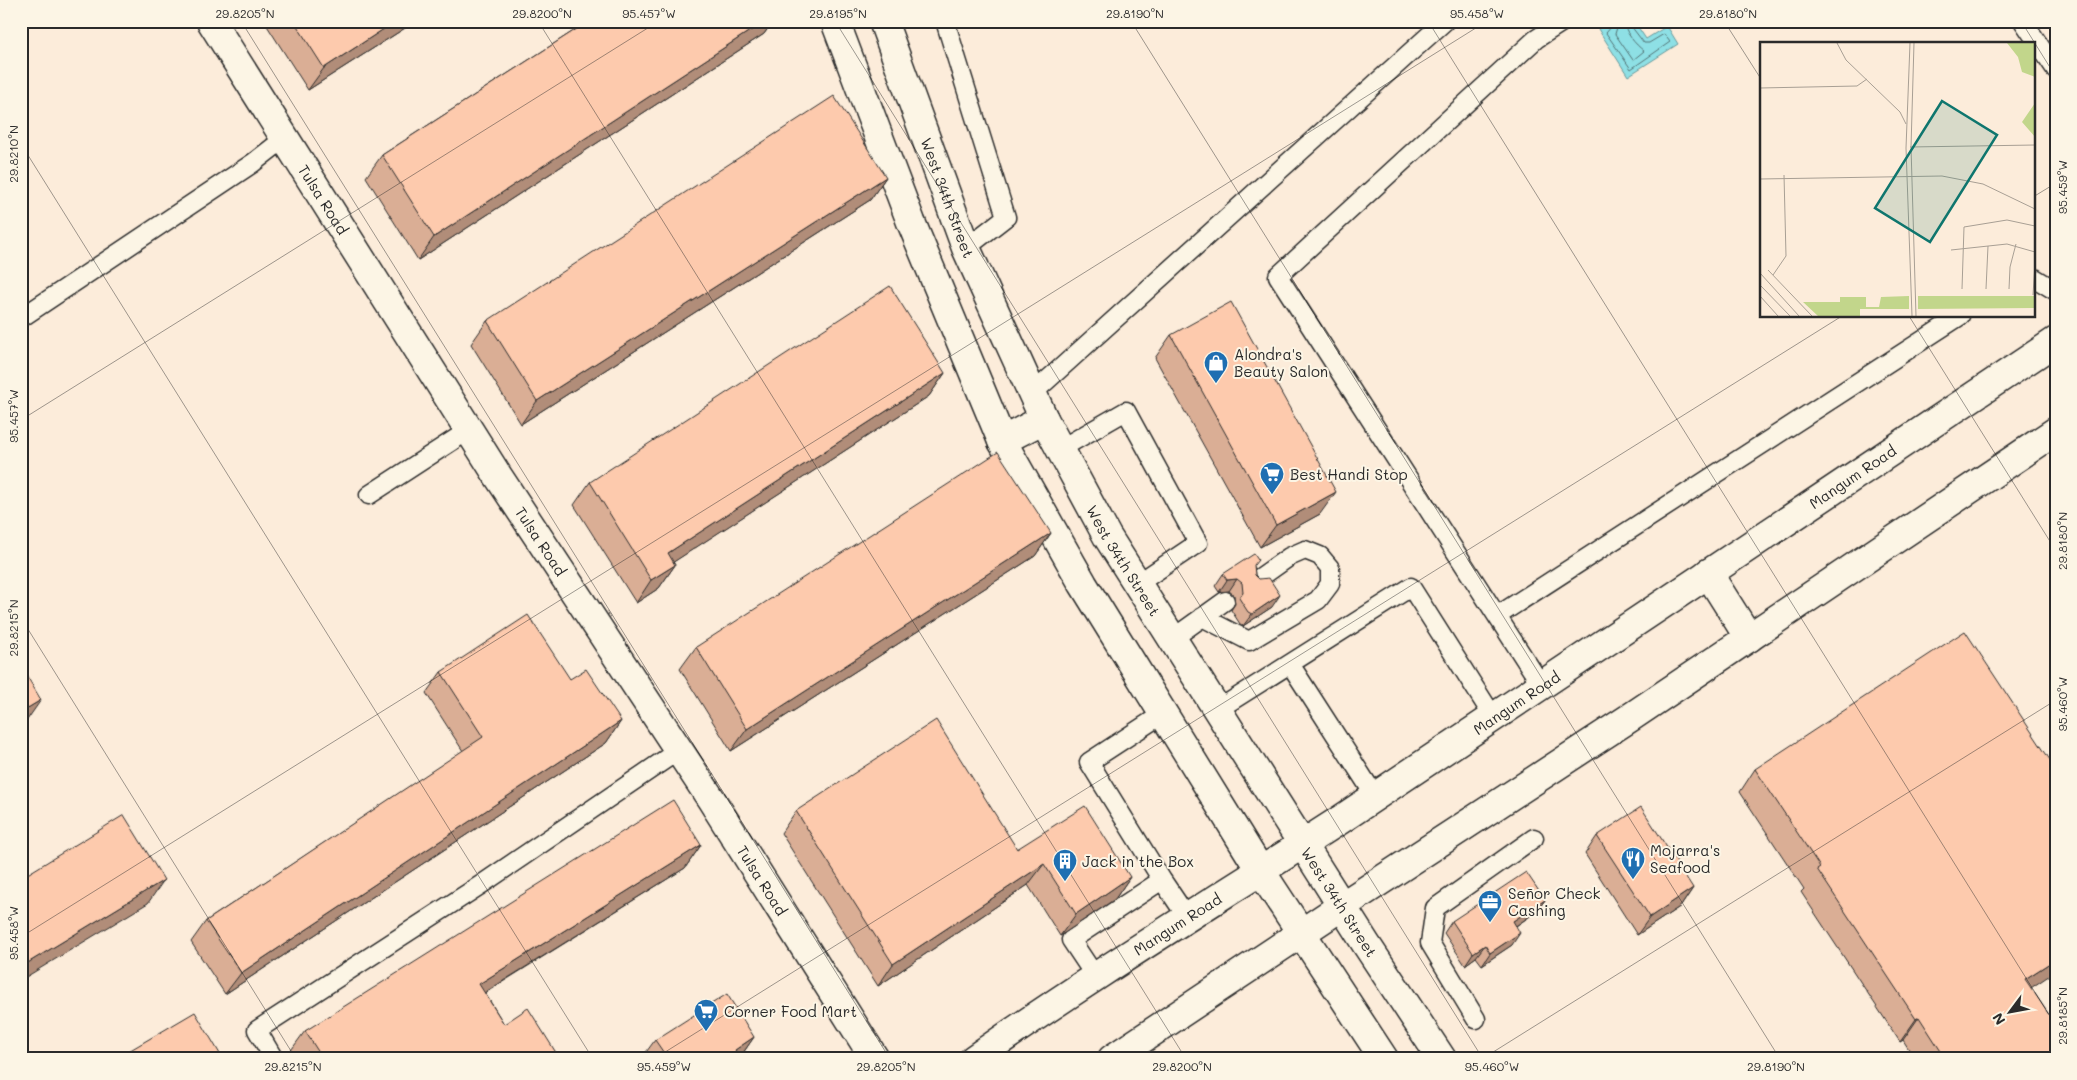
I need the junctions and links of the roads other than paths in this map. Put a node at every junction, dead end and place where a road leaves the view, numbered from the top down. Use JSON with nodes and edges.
{"nodes":[{"id":1,"x":211,"y":21,"type":"edge"},
{"id":2,"x":835,"y":21,"type":"edge"},
{"id":3,"x":883,"y":21,"type":"edge"},
{"id":4,"x":945,"y":21,"type":"edge"},
{"id":5,"x":1445,"y":21,"type":"edge"},
{"id":6,"x":1564,"y":21,"type":"edge"},
{"id":7,"x":2023,"y":21,"type":"edge"},
{"id":8,"x":2056,"y":70,"type":"edge"},
{"id":9,"x":285,"y":138,"type":"junction"},
{"id":10,"x":966,"y":248,"type":"junction"},
{"id":11,"x":2034,"y":278,"type":"edge"},
{"id":12,"x":2056,"y":291,"type":"edge"},
{"id":13,"x":21,"y":318,"type":"edge"},
{"id":14,"x":1957,"y":318,"type":"edge"},
{"id":15,"x":2056,"y":341,"type":"edge"},
{"id":16,"x":1033,"y":393,"type":"junction"},
{"id":17,"x":1044,"y":419,"type":"junction"},
{"id":18,"x":469,"y":430,"type":"junction"},
{"id":19,"x":2056,"y":431,"type":"edge"},
{"id":20,"x":1002,"y":441,"type":"junction"},
{"id":21,"x":1060,"y":449,"type":"junction"},
{"id":22,"x":369,"y":495,"type":"dead end"},
{"id":23,"x":1708,"y":573,"type":"junction"},
{"id":24,"x":1255,"y":580,"type":"edge"},
{"id":25,"x":1137,"y":584,"type":"junction"},
{"id":26,"x":1225,"y":601,"type":"dead end"},
{"id":27,"x":1497,"y":616,"type":"junction"},
{"id":28,"x":1202,"y":617,"type":"junction"},
{"id":29,"x":1749,"y":638,"type":"junction"},
{"id":30,"x":1172,"y":639,"type":"junction"},
{"id":31,"x":1290,"y":664,"type":"junction"},
{"id":32,"x":1542,"y":686,"type":"junction"},
{"id":33,"x":1217,"y":710,"type":"junction"},
{"id":34,"x":1164,"y":713,"type":"junction"},
{"id":35,"x":1494,"y":718,"type":"junction"},
{"id":36,"x":679,"y":750,"type":"junction"},
{"id":37,"x":1376,"y":796,"type":"junction"},
{"id":38,"x":1534,"y":838,"type":"dead end"},
{"id":39,"x":1303,"y":844,"type":"junction"},
{"id":40,"x":1260,"y":870,"type":"junction"},
{"id":41,"x":1162,"y":880,"type":"junction"},
{"id":42,"x":1342,"y":906,"type":"junction"},
{"id":43,"x":1187,"y":917,"type":"junction"},
{"id":44,"x":1301,"y":933,"type":"junction"},
{"id":45,"x":1095,"y":976,"type":"junction"},
{"id":46,"x":1476,"y":1019,"type":"dead end"},
{"id":47,"x":274,"y":1059,"type":"edge"},
{"id":48,"x":875,"y":1059,"type":"edge"},
{"id":49,"x":974,"y":1059,"type":"edge"},
{"id":50,"x":1112,"y":1059,"type":"edge"},
{"id":51,"x":1384,"y":1059,"type":"edge"},
{"id":52,"x":1442,"y":1059,"type":"edge"}],
"edges":[{"from":1,"to":9,"type":"main road","name":"Tulsa Road"},
{"from":2,"to":20,"type":"main road"},
{"from":3,"to":10,"type":"main road","name":"West 34th Street"},
{"from":4,"to":10,"type":"lane"},
{"from":5,"to":16,"type":"lane"},
{"from":6,"to":27,"type":"lane"},
{"from":7,"to":8,"type":"lane"},
{"from":9,"to":13,"type":"lane"},
{"from":9,"to":18,"type":"main road","name":"Tulsa Road"},
{"from":10,"to":16,"type":"main road","name":"West 34th Street"},
{"from":11,"to":12,"type":"lane"},
{"from":14,"to":27,"type":"lane"},
{"from":15,"to":23,"type":"main road","name":"Mangum Road"},
{"from":16,"to":17,"type":"main road","name":"West 34th Street"},
{"from":17,"to":20,"type":"main road"},
{"from":17,"to":21,"type":"main road","name":"West 34th Street"},
{"from":18,"to":22,"type":"lane"},
{"from":18,"to":36,"type":"main road","name":"Tulsa Road"},
{"from":19,"to":29,"type":"main road"},
{"from":20,"to":34,"type":"main road"},
{"from":21,"to":25,"type":"main road","name":"West 34th Street"},
{"from":21,"to":25,"type":"lane"},
{"from":23,"to":29,"type":"main road"},
{"from":23,"to":32,"type":"main road","name":"Mangum Road"},
{"from":24,"to":28,"type":"lane"},
{"from":25,"to":30,"type":"main road","name":"West 34th Street"},
{"from":26,"to":28,"type":"lane"},
{"from":27,"to":32,"type":"lane"},
{"from":28,"to":30,"type":"lane"},
{"from":29,"to":42,"type":"main road"},
{"from":30,"to":33,"type":"main road","name":"West 34th Street"},
{"from":31,"to":33,"type":"lane"},
{"from":31,"to":35,"type":"lane"},
{"from":31,"to":37,"type":"lane"},
{"from":32,"to":35,"type":"main road","name":"Mangum Road"},
{"from":33,"to":39,"type":"main road","name":"West 34th Street"},
{"from":34,"to":40,"type":"main road"},
{"from":34,"to":41,"type":"lane"},
{"from":35,"to":37,"type":"main road","name":"Mangum Road"},
{"from":36,"to":47,"type":"lane"},
{"from":36,"to":48,"type":"main road","name":"Tulsa Road"},
{"from":37,"to":39,"type":"main road","name":"Mangum Road"},
{"from":38,"to":46,"type":"lane"},
{"from":39,"to":40,"type":"main road","name":"Mangum Road"},
{"from":39,"to":42,"type":"main road","name":"West 34th Street"},
{"from":40,"to":43,"type":"main road","name":"Mangum Road"},
{"from":40,"to":44,"type":"main road"},
{"from":41,"to":43,"type":"lane"},
{"from":41,"to":45,"type":"lane"},
{"from":42,"to":44,"type":"main road"},
{"from":42,"to":52,"type":"main road","name":"West 34th Street"},
{"from":43,"to":45,"type":"main road","name":"Mangum Road"},
{"from":44,"to":50,"type":"main road"},
{"from":44,"to":51,"type":"main road"},
{"from":45,"to":49,"type":"main road","name":"Mangum Road"}]}
